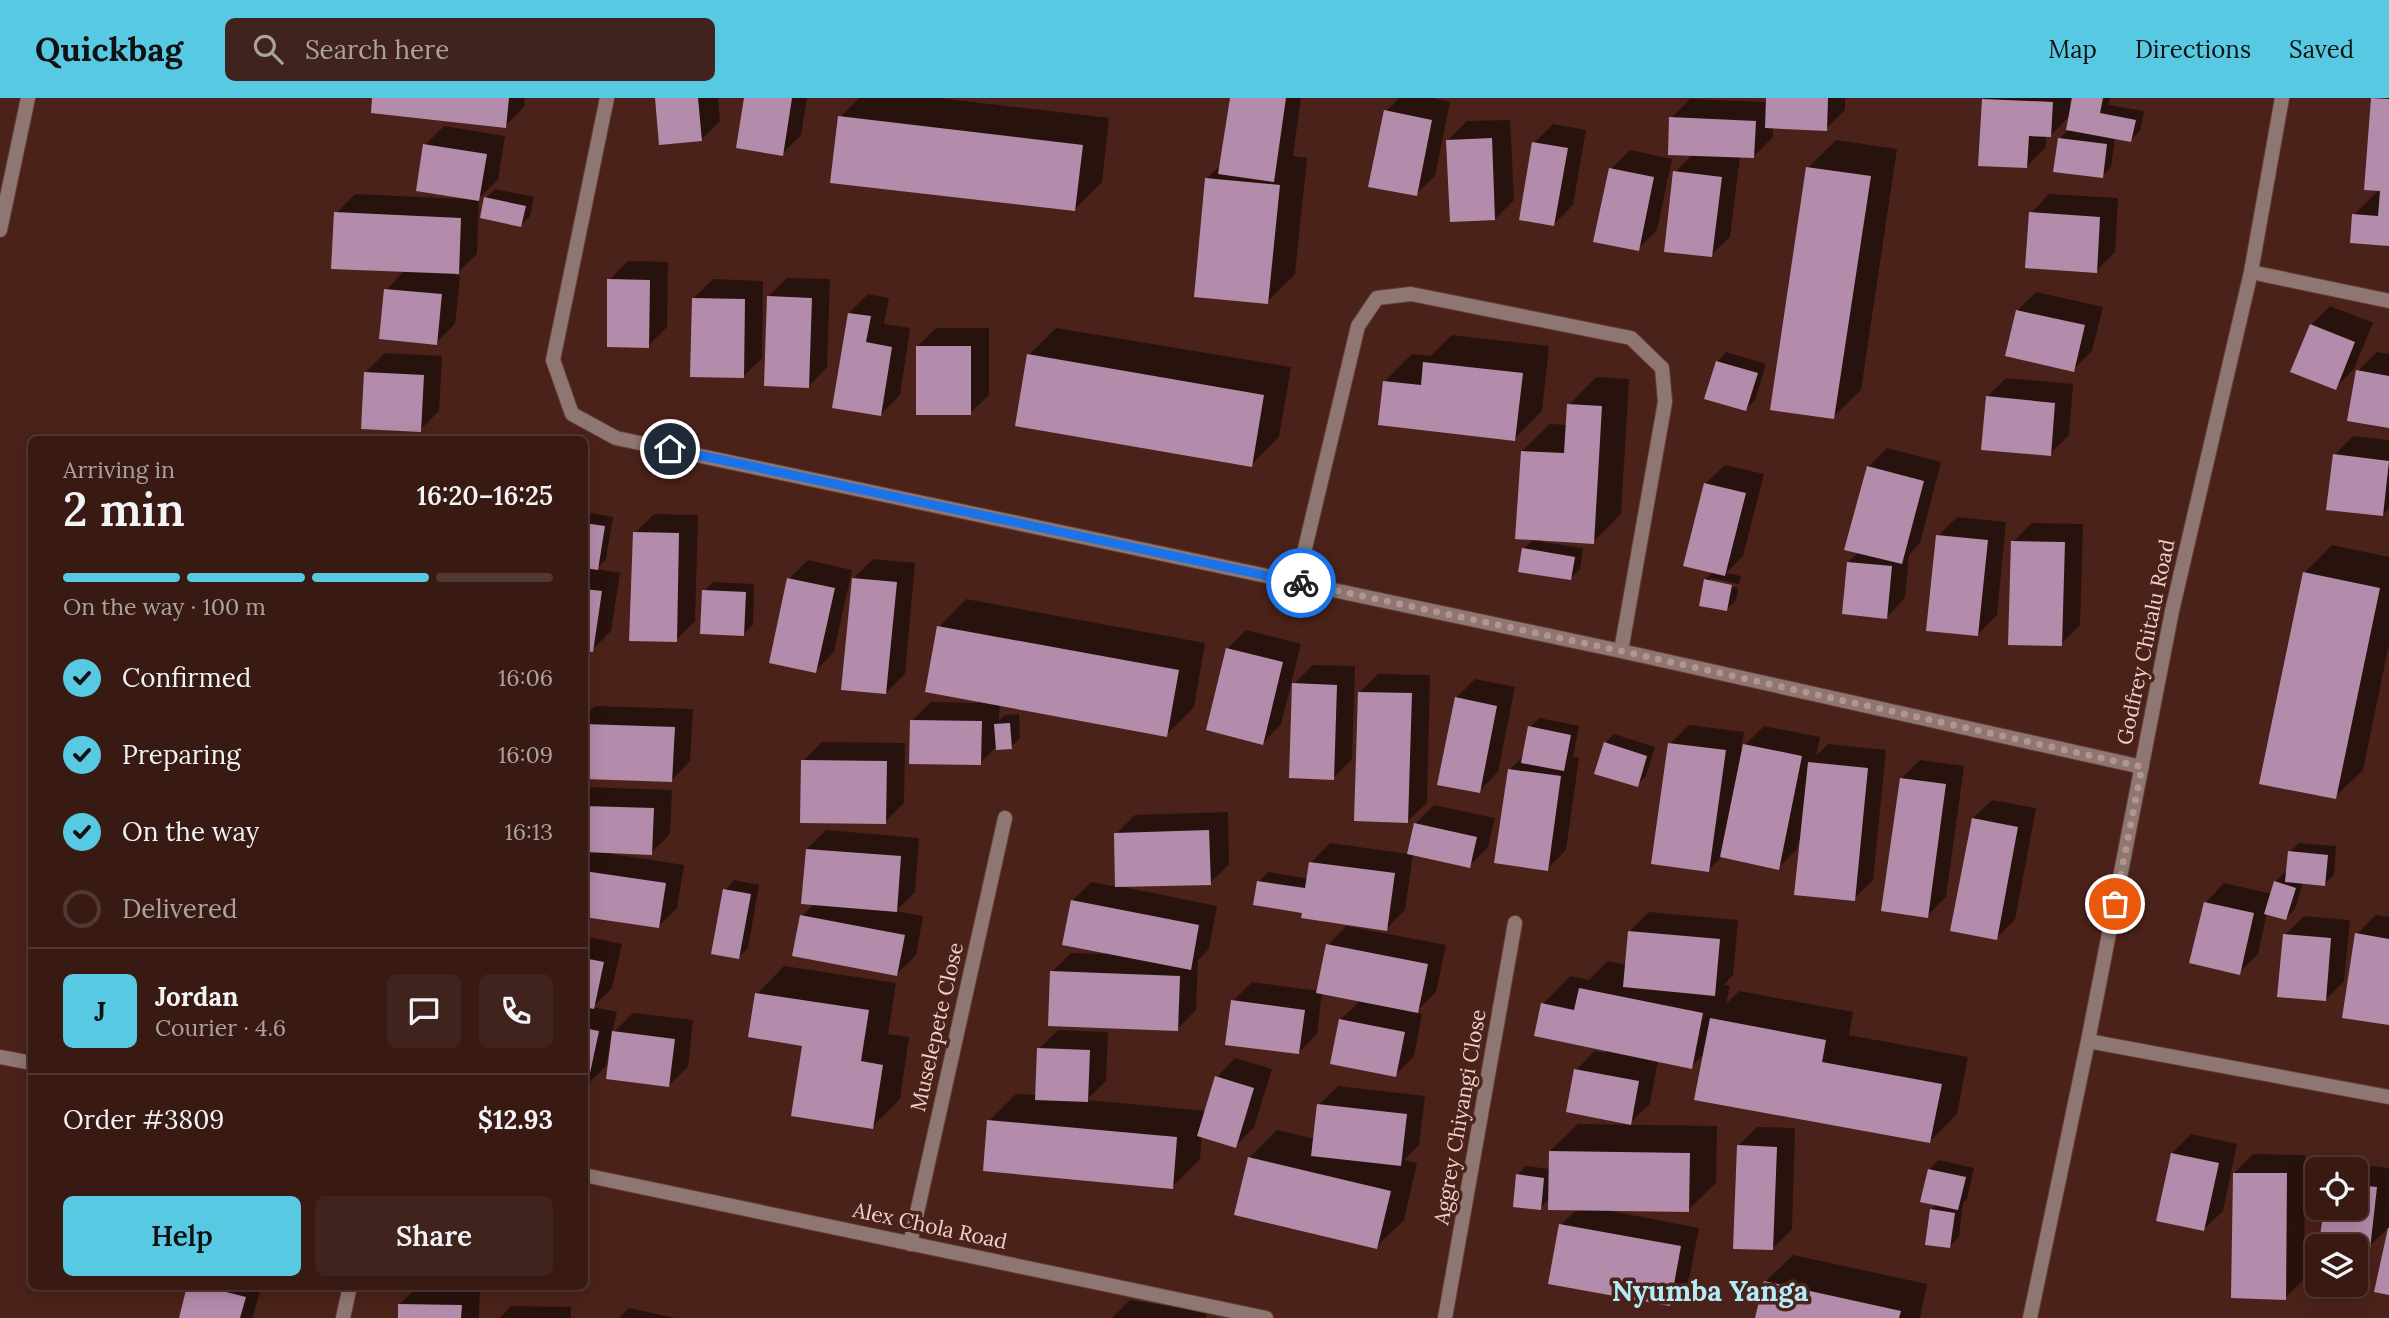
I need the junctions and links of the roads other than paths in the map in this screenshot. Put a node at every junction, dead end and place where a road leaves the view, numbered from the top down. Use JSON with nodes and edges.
{"nodes":[{"id":1,"x":28,"y":98,"type":"edge"},
{"id":2,"x":607,"y":98,"type":"edge"},
{"id":3,"x":2282,"y":98,"type":"edge"},
{"id":4,"x":0,"y":230,"type":"edge"},
{"id":5,"x":2251,"y":272,"type":"junction"},
{"id":6,"x":2389,"y":301,"type":"edge"},
{"id":7,"x":1297,"y":582,"type":"junction"},
{"id":8,"x":1621,"y":651,"type":"junction"},
{"id":9,"x":2142,"y":767,"type":"junction"},
{"id":10,"x":1005,"y":818,"type":"dead end"},
{"id":11,"x":1515,"y":923,"type":"dead end"},
{"id":12,"x":2088,"y":1041,"type":"junction"},
{"id":13,"x":0,"y":1057,"type":"edge"},
{"id":14,"x":28,"y":1062,"type":"edge"},
{"id":15,"x":2389,"y":1097,"type":"edge"},
{"id":16,"x":588,"y":1176,"type":"edge"},
{"id":17,"x":910,"y":1244,"type":"junction"},
{"id":18,"x":349,"y":1290,"type":"edge"},
{"id":19,"x":343,"y":1318,"type":"edge"},
{"id":20,"x":1266,"y":1318,"type":"edge"},
{"id":21,"x":1445,"y":1318,"type":"edge"},
{"id":22,"x":2030,"y":1318,"type":"edge"}],
"edges":[{"from":1,"to":4,"type":"street"},
{"from":2,"to":7,"type":"street"},
{"from":3,"to":5,"type":"street","name":"Godfrey Chitalu Road"},
{"from":5,"to":6,"type":"street"},
{"from":5,"to":9,"type":"street","name":"Godfrey Chitalu Road"},
{"from":7,"to":8,"type":"street"},
{"from":7,"to":8,"type":"street"},
{"from":8,"to":9,"type":"street"},
{"from":9,"to":12,"type":"street","name":"Godfrey Chitalu Road"},
{"from":10,"to":17,"type":"street","name":"Muselepete Close"},
{"from":11,"to":21,"type":"street","name":"Aggrey Chiyangi Close"},
{"from":12,"to":15,"type":"street"},
{"from":12,"to":22,"type":"street","name":"Godfrey Chitalu Road"},
{"from":13,"to":14,"type":"street"},
{"from":16,"to":17,"type":"street","name":"Alex Chola Road"},
{"from":17,"to":20,"type":"street","name":"Alex Chola Road"},
{"from":18,"to":19,"type":"street"}]}
